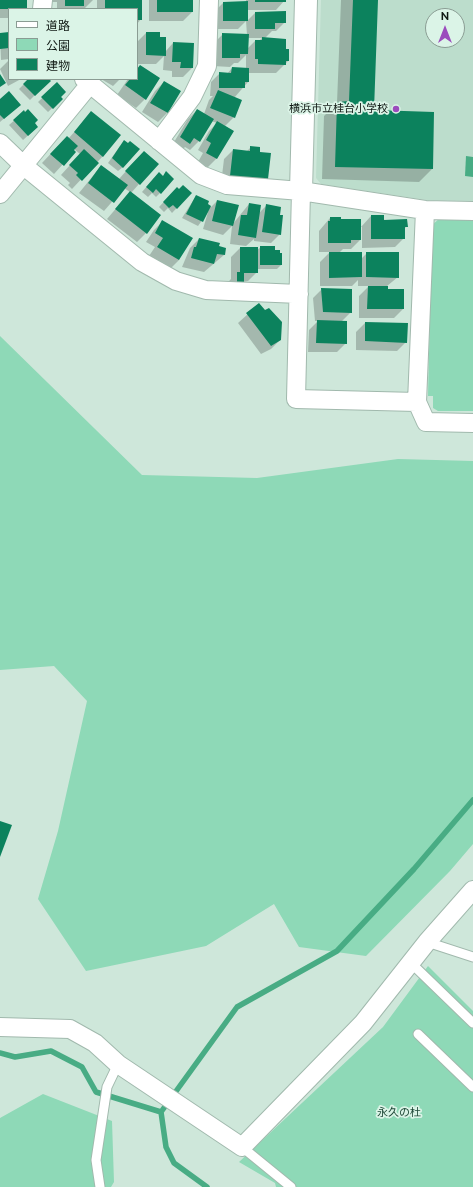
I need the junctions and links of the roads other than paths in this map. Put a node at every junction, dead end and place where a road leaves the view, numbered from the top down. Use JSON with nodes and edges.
{"nodes":[{"id":1,"x":209,"y":0,"type":"edge"},
{"id":2,"x":306,"y":0,"type":"edge"},
{"id":3,"x":87,"y":82,"type":"edge"},
{"id":4,"x":159,"y":141,"type":"junction"},
{"id":5,"x":0,"y":144,"type":"edge"},
{"id":6,"x":24,"y":166,"type":"junction"},
{"id":7,"x":301,"y":191,"type":"junction"},
{"id":8,"x":0,"y":194,"type":"edge"},
{"id":9,"x":425,"y":210,"type":"junction"},
{"id":10,"x":473,"y":211,"type":"edge"},
{"id":11,"x":299,"y":294,"type":"junction"},
{"id":12,"x":417,"y":402,"type":"junction"},
{"id":13,"x":473,"y":423,"type":"edge"},
{"id":14,"x":473,"y":890,"type":"edge"},
{"id":15,"x":427,"y":942,"type":"junction"},
{"id":16,"x":473,"y":957,"type":"edge"},
{"id":17,"x":411,"y":963,"type":"junction"},
{"id":18,"x":473,"y":1023,"type":"edge"},
{"id":19,"x":0,"y":1027,"type":"edge"},
{"id":20,"x":418,"y":1034,"type":"dead end"},
{"id":21,"x":118,"y":1064,"type":"junction"},
{"id":22,"x":473,"y":1087,"type":"edge"},
{"id":23,"x":242,"y":1147,"type":"junction"},
{"id":24,"x":100,"y":1187,"type":"edge"},
{"id":25,"x":292,"y":1187,"type":"edge"}],
"edges":[{"from":1,"to":4,"type":"street"},
{"from":2,"to":7,"type":"street"},
{"from":3,"to":4,"type":"street"},
{"from":3,"to":6,"type":"street"},
{"from":4,"to":7,"type":"street"},
{"from":5,"to":6,"type":"street"},
{"from":6,"to":8,"type":"street"},
{"from":6,"to":11,"type":"street"},
{"from":7,"to":9,"type":"street"},
{"from":7,"to":11,"type":"street"},
{"from":9,"to":10,"type":"street"},
{"from":9,"to":12,"type":"street"},
{"from":11,"to":12,"type":"street"},
{"from":12,"to":13,"type":"street"},
{"from":14,"to":15,"type":"street"},
{"from":15,"to":16,"type":"lane"},
{"from":15,"to":17,"type":"street"},
{"from":17,"to":18,"type":"lane"},
{"from":17,"to":23,"type":"street"},
{"from":19,"to":21,"type":"street"},
{"from":20,"to":22,"type":"lane"},
{"from":21,"to":23,"type":"street"},
{"from":21,"to":24,"type":"lane"},
{"from":23,"to":25,"type":"lane"}]}
